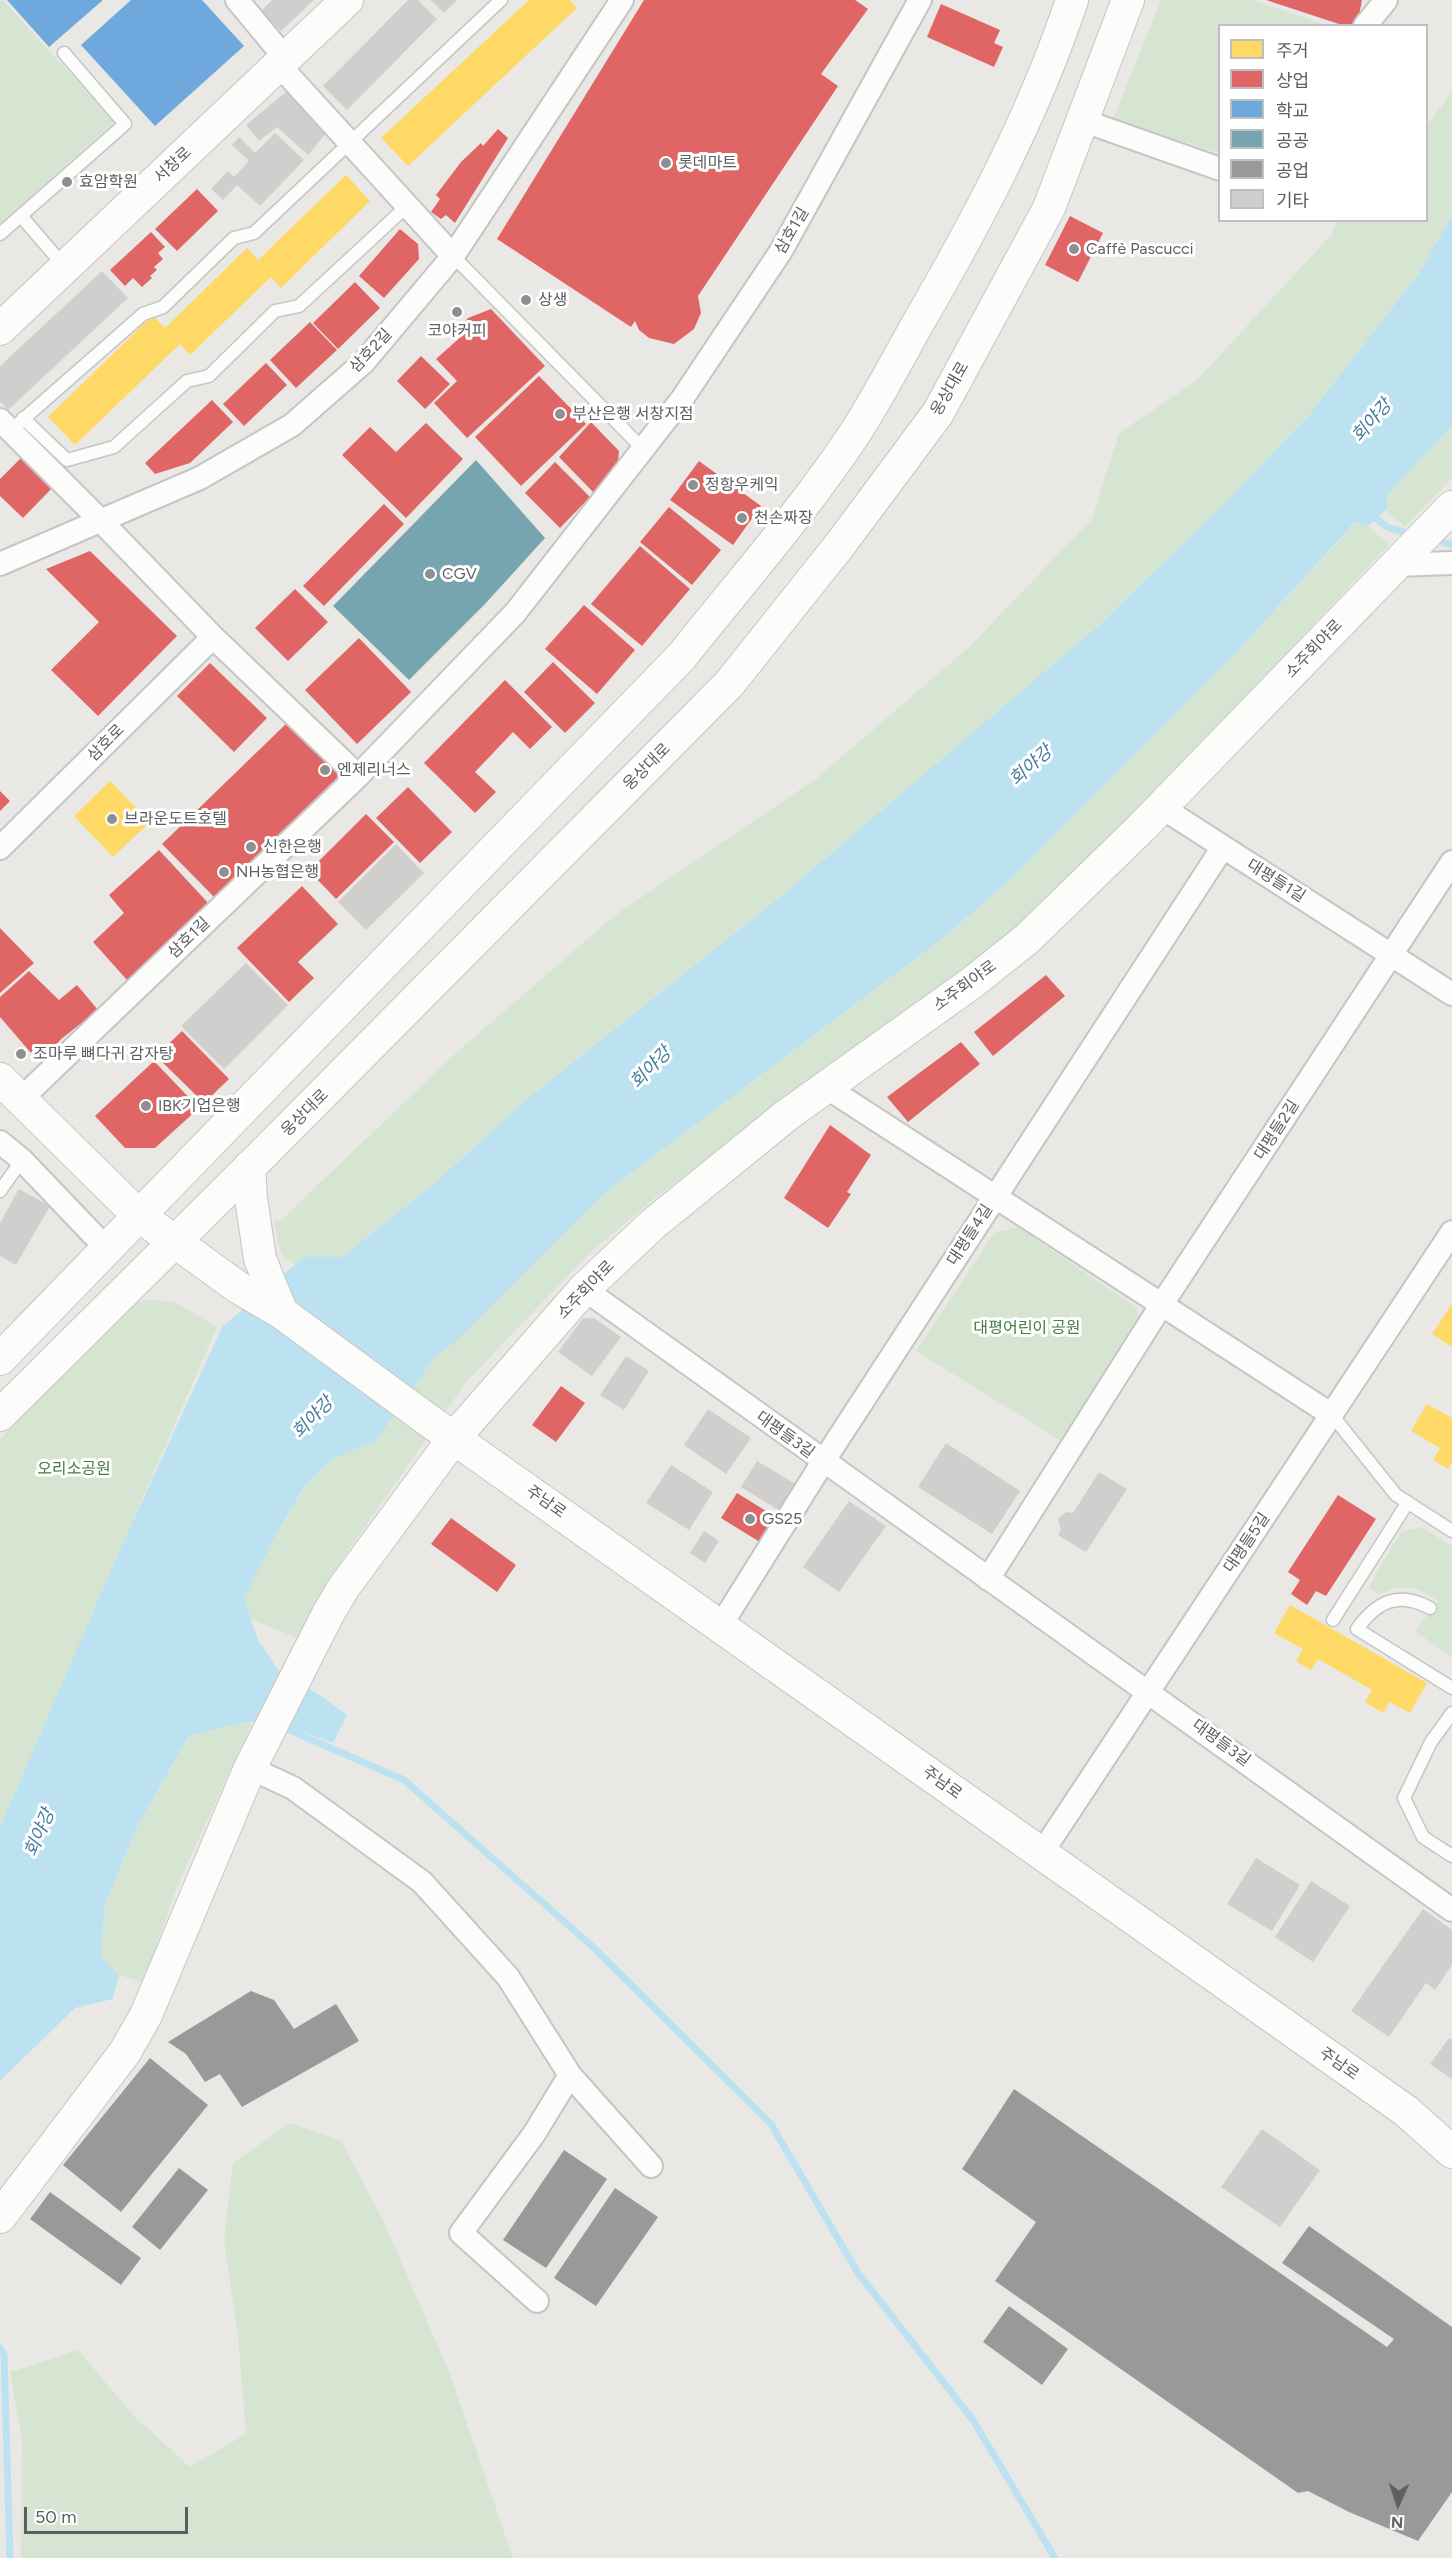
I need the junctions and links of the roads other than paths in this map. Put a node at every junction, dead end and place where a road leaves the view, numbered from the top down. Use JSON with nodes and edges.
{"nodes":[{"id":1,"x":237,"y":0,"type":"edge"},
{"id":2,"x":346,"y":0,"type":"edge"},
{"id":3,"x":501,"y":0,"type":"edge"},
{"id":4,"x":622,"y":0,"type":"edge"},
{"id":5,"x":1072,"y":0,"type":"edge"},
{"id":6,"x":1128,"y":0,"type":"edge"},
{"id":7,"x":1386,"y":0,"type":"edge"},
{"id":8,"x":914,"y":3,"type":"edge"},
{"id":9,"x":1367,"y":24,"type":"edge"},
{"id":10,"x":64,"y":53,"type":"dead end"},
{"id":11,"x":282,"y":62,"type":"junction"},
{"id":12,"x":1084,"y":121,"type":"junction"},
{"id":13,"x":350,"y":144,"type":"junction"},
{"id":14,"x":1218,"y":168,"type":"edge"},
{"id":15,"x":407,"y":206,"type":"junction"},
{"id":16,"x":21,"y":216,"type":"junction"},
{"id":17,"x":0,"y":234,"type":"edge"},
{"id":18,"x":453,"y":256,"type":"junction"},
{"id":19,"x":65,"y":267,"type":"junction"},
{"id":20,"x":0,"y":329,"type":"edge"},
{"id":21,"x":12,"y":423,"type":"edge"},
{"id":22,"x":643,"y":449,"type":"junction"},
{"id":23,"x":1452,"y":507,"type":"edge"},
{"id":24,"x":100,"y":520,"type":"junction"},
{"id":25,"x":1452,"y":563,"type":"edge"},
{"id":26,"x":0,"y":564,"type":"edge"},
{"id":27,"x":1395,"y":565,"type":"junction"},
{"id":28,"x":213,"y":637,"type":"junction"},
{"id":29,"x":358,"y":776,"type":"junction"},
{"id":30,"x":1161,"y":807,"type":"junction"},
{"id":31,"x":0,"y":848,"type":"edge"},
{"id":32,"x":1223,"y":848,"type":"junction"},
{"id":33,"x":1452,"y":862,"type":"edge"},
{"id":34,"x":1392,"y":955,"type":"junction"},
{"id":35,"x":1452,"y":994,"type":"edge"},
{"id":36,"x":826,"y":1087,"type":"junction"},
{"id":37,"x":10,"y":1090,"type":"edge"},
{"id":38,"x":0,"y":1142,"type":"edge"},
{"id":39,"x":22,"y":1160,"type":"junction"},
{"id":40,"x":249,"y":1167,"type":"junction"},
{"id":41,"x":0,"y":1191,"type":"edge"},
{"id":42,"x":996,"y":1197,"type":"junction"},
{"id":43,"x":138,"y":1215,"type":"junction"},
{"id":44,"x":1452,"y":1232,"type":"edge"},
{"id":45,"x":174,"y":1241,"type":"junction"},
{"id":46,"x":107,"y":1249,"type":"junction"},
{"id":47,"x":584,"y":1288,"type":"junction"},
{"id":48,"x":1162,"y":1304,"type":"junction"},
{"id":49,"x":282,"y":1313,"type":"junction"},
{"id":50,"x":0,"y":1359,"type":"edge"},
{"id":51,"x":0,"y":1415,"type":"edge"},
{"id":52,"x":1332,"y":1415,"type":"junction"},
{"id":53,"x":454,"y":1438,"type":"junction"},
{"id":54,"x":823,"y":1462,"type":"junction"},
{"id":55,"x":1408,"y":1502,"type":"junction"},
{"id":56,"x":1452,"y":1531,"type":"edge"},
{"id":57,"x":988,"y":1579,"type":"junction"},
{"id":58,"x":1430,"y":1608,"type":"dead end"},
{"id":59,"x":1333,"y":1620,"type":"dead end"},
{"id":60,"x":721,"y":1625,"type":"junction"},
{"id":61,"x":1452,"y":1688,"type":"edge"},
{"id":62,"x":1149,"y":1690,"type":"junction"},
{"id":63,"x":1452,"y":1713,"type":"edge"},
{"id":64,"x":253,"y":1763,"type":"junction"},
{"id":65,"x":1041,"y":1854,"type":"junction"},
{"id":66,"x":1452,"y":1856,"type":"edge"},
{"id":67,"x":1452,"y":1910,"type":"edge"},
{"id":68,"x":570,"y":2075,"type":"junction"},
{"id":69,"x":1452,"y":2152,"type":"edge"},
{"id":70,"x":651,"y":2166,"type":"dead end"},
{"id":71,"x":0,"y":2217,"type":"edge"},
{"id":72,"x":537,"y":2301,"type":"dead end"}],
"edges":[{"from":1,"to":11,"type":"street"},
{"from":2,"to":11,"type":"main road","name":"서창로"},
{"from":3,"to":13,"type":"lane"},
{"from":4,"to":18,"type":"street","name":"삼호2길"},
{"from":5,"to":43,"type":"main road"},
{"from":6,"to":12,"type":"main road","name":"웅상대로"},
{"from":7,"to":9,"type":"street"},
{"from":8,"to":22,"type":"street","name":"삼호1길"},
{"from":10,"to":16,"type":"lane"},
{"from":11,"to":13,"type":"street"},
{"from":11,"to":19,"type":"main road","name":"서창로"},
{"from":12,"to":14,"type":"street"},
{"from":12,"to":40,"type":"main road","name":"웅상대로"},
{"from":13,"to":15,"type":"street"},
{"from":13,"to":21,"type":"lane"},
{"from":15,"to":18,"type":"street"},
{"from":15,"to":21,"type":"lane"},
{"from":16,"to":17,"type":"lane"},
{"from":16,"to":19,"type":"lane"},
{"from":18,"to":22,"type":"lane"},
{"from":18,"to":24,"type":"street","name":"삼호2길"},
{"from":19,"to":20,"type":"main road","name":"서창로"},
{"from":21,"to":24,"type":"street"},
{"from":22,"to":29,"type":"street","name":"삼호1길"},
{"from":23,"to":27,"type":"main road","name":"소주회야로"},
{"from":24,"to":26,"type":"street","name":"삼호2길"},
{"from":24,"to":28,"type":"street"},
{"from":25,"to":27,"type":"street"},
{"from":27,"to":30,"type":"main road","name":"소주회야로"},
{"from":28,"to":29,"type":"street"},
{"from":28,"to":31,"type":"street","name":"삼호로"},
{"from":29,"to":37,"type":"street","name":"삼호1길"},
{"from":30,"to":32,"type":"street","name":"대평들1길"},
{"from":30,"to":36,"type":"main road","name":"소주회야로"},
{"from":32,"to":34,"type":"street","name":"대평들1길"},
{"from":32,"to":42,"type":"street","name":"대평들4길"},
{"from":33,"to":34,"type":"street"},
{"from":34,"to":35,"type":"street","name":"대평들1길"},
{"from":34,"to":48,"type":"street","name":"대평들2길"},
{"from":36,"to":42,"type":"street"},
{"from":36,"to":47,"type":"main road","name":"소주회야로"},
{"from":37,"to":43,"type":"main road"},
{"from":38,"to":39,"type":"street"},
{"from":39,"to":41,"type":"lane"},
{"from":39,"to":46,"type":"street"},
{"from":40,"to":45,"type":"main road","name":"웅상대로"},
{"from":40,"to":49,"type":"main road"},
{"from":42,"to":48,"type":"street"},
{"from":42,"to":54,"type":"street","name":"대평들4길"},
{"from":43,"to":45,"type":"main road","name":"주남로"},
{"from":43,"to":46,"type":"main road"},
{"from":44,"to":52,"type":"street","name":"대평들5길"},
{"from":45,"to":49,"type":"main road","name":"주남로"},
{"from":45,"to":51,"type":"main road","name":"웅상대로"},
{"from":46,"to":50,"type":"main road"},
{"from":47,"to":53,"type":"main road","name":"소주회야로"},
{"from":47,"to":54,"type":"street","name":"대평들3길"},
{"from":48,"to":52,"type":"street"},
{"from":48,"to":57,"type":"street"},
{"from":49,"to":53,"type":"main road","name":"주남로"},
{"from":52,"to":55,"type":"lane"},
{"from":52,"to":62,"type":"street","name":"대평들5길"},
{"from":53,"to":60,"type":"main road","name":"주남로"},
{"from":53,"to":64,"type":"main road","name":"소주회야로"},
{"from":54,"to":57,"type":"street","name":"대평들3길"},
{"from":54,"to":60,"type":"street","name":"대평들4길"},
{"from":55,"to":56,"type":"lane"},
{"from":55,"to":59,"type":"lane"},
{"from":57,"to":62,"type":"street","name":"대평들3길"},
{"from":58,"to":61,"type":"lane"},
{"from":60,"to":65,"type":"main road","name":"주남로"},
{"from":62,"to":65,"type":"street","name":"대평들5길"},
{"from":62,"to":67,"type":"street","name":"대평들3길"},
{"from":63,"to":66,"type":"lane"},
{"from":64,"to":68,"type":"street"},
{"from":64,"to":71,"type":"main road","name":"소주회야로"},
{"from":65,"to":69,"type":"main road","name":"주남로"},
{"from":68,"to":70,"type":"street"},
{"from":68,"to":72,"type":"street"}]}
